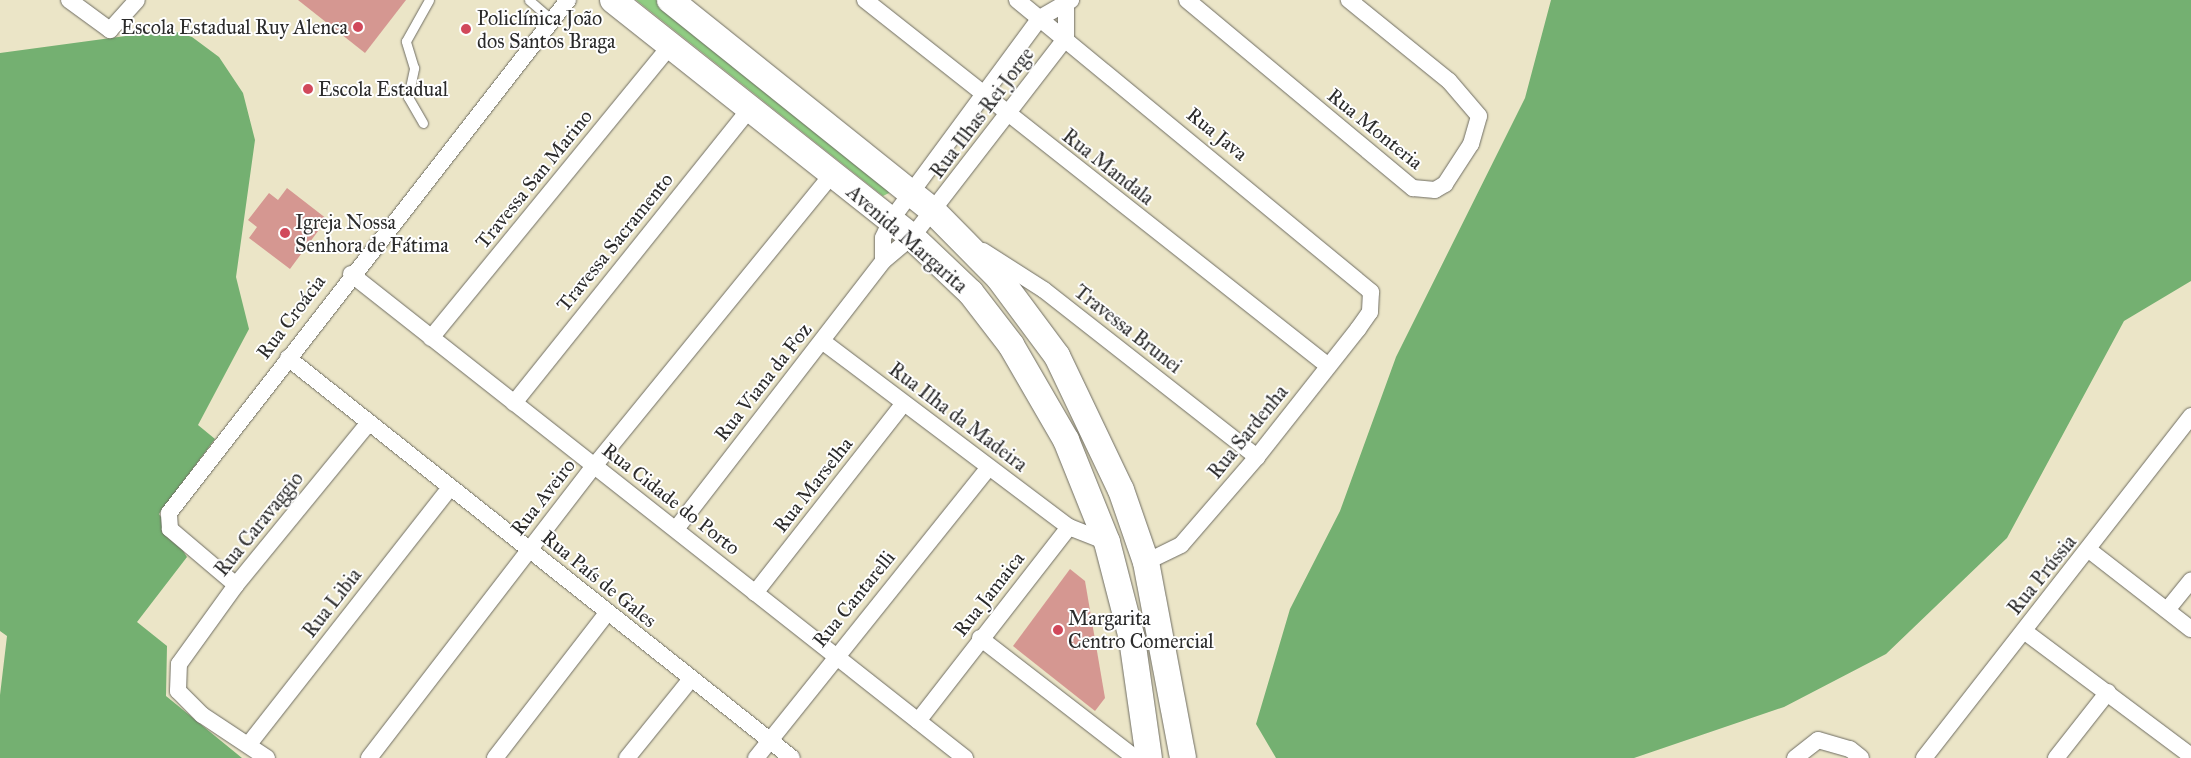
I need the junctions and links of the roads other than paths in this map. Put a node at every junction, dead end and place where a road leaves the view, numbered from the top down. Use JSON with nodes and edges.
{"nodes":[{"id":1,"x":69,"y":0,"type":"edge"},
{"id":2,"x":137,"y":0,"type":"edge"},
{"id":3,"x":429,"y":0,"type":"edge"},
{"id":4,"x":529,"y":0,"type":"edge"},
{"id":5,"x":568,"y":0,"type":"edge"},
{"id":6,"x":613,"y":0,"type":"edge"},
{"id":7,"x":670,"y":0,"type":"edge"},
{"id":8,"x":865,"y":0,"type":"edge"},
{"id":9,"x":1017,"y":0,"type":"edge"},
{"id":10,"x":1187,"y":0,"type":"edge"},
{"id":11,"x":1349,"y":0,"type":"edge"},
{"id":12,"x":1069,"y":3,"type":"edge"},
{"id":13,"x":1040,"y":18,"type":"junction"},
{"id":14,"x":552,"y":20,"type":"junction"},
{"id":15,"x":1066,"y":38,"type":"junction"},
{"id":16,"x":670,"y":46,"type":"junction"},
{"id":17,"x":982,"y":95,"type":"junction"},
{"id":18,"x":750,"y":108,"type":"junction"},
{"id":19,"x":1007,"y":115,"type":"junction"},
{"id":20,"x":423,"y":123,"type":"dead end"},
{"id":21,"x":832,"y":174,"type":"junction"},
{"id":22,"x":911,"y":193,"type":"junction"},
{"id":23,"x":934,"y":211,"type":"junction"},
{"id":24,"x":891,"y":220,"type":"junction"},
{"id":25,"x":912,"y":237,"type":"junction"},
{"id":26,"x":968,"y":243,"type":"junction"},
{"id":27,"x":883,"y":261,"type":"junction"},
{"id":28,"x":351,"y":274,"type":"junction"},
{"id":29,"x":1370,"y":312,"type":"joint"},
{"id":30,"x":431,"y":338,"type":"junction"},
{"id":31,"x":822,"y":341,"type":"junction"},
{"id":32,"x":288,"y":358,"type":"junction"},
{"id":33,"x":1327,"y":365,"type":"junction"},
{"id":34,"x":514,"y":403,"type":"junction"},
{"id":35,"x":904,"y":403,"type":"junction"},
{"id":36,"x":2191,"y":416,"type":"edge"},
{"id":37,"x":368,"y":424,"type":"junction"},
{"id":38,"x":1257,"y":457,"type":"junction"},
{"id":39,"x":595,"y":465,"type":"junction"},
{"id":40,"x":988,"y":468,"type":"junction"},
{"id":41,"x":450,"y":488,"type":"junction"},
{"id":42,"x":1069,"y":527,"type":"junction"},
{"id":43,"x":676,"y":528,"type":"junction"},
{"id":44,"x":1107,"y":542,"type":"junction"},
{"id":45,"x":528,"y":550,"type":"junction"},
{"id":46,"x":2090,"y":550,"type":"junction"},
{"id":47,"x":1146,"y":562,"type":"junction"},
{"id":48,"x":2191,"y":580,"type":"edge"},
{"id":49,"x":236,"y":585,"type":"junction"},
{"id":50,"x":755,"y":593,"type":"junction"},
{"id":51,"x":2167,"y":610,"type":"junction"},
{"id":52,"x":607,"y":613,"type":"junction"},
{"id":53,"x":2191,"y":629,"type":"edge"},
{"id":54,"x":2024,"y":631,"type":"junction"},
{"id":55,"x":980,"y":638,"type":"junction"},
{"id":56,"x":836,"y":655,"type":"junction"},
{"id":57,"x":691,"y":679,"type":"junction"},
{"id":58,"x":2108,"y":692,"type":"junction"},
{"id":59,"x":918,"y":721,"type":"junction"},
{"id":60,"x":769,"y":741,"type":"junction"},
{"id":61,"x":249,"y":744,"type":"junction"},
{"id":62,"x":1799,"y":752,"type":"edge"},
{"id":63,"x":2191,"y":756,"type":"edge"},
{"id":64,"x":267,"y":758,"type":"edge"},
{"id":65,"x":369,"y":758,"type":"edge"},
{"id":66,"x":495,"y":758,"type":"edge"},
{"id":67,"x":628,"y":758,"type":"edge"},
{"id":68,"x":756,"y":758,"type":"edge"},
{"id":69,"x":792,"y":758,"type":"edge"},
{"id":70,"x":965,"y":758,"type":"edge"},
{"id":71,"x":1135,"y":758,"type":"edge"},
{"id":72,"x":1149,"y":758,"type":"edge"},
{"id":73,"x":1182,"y":758,"type":"edge"},
{"id":74,"x":1861,"y":758,"type":"edge"},
{"id":75,"x":1924,"y":758,"type":"edge"},
{"id":76,"x":2056,"y":758,"type":"edge"}],
"edges":[{"from":1,"to":2,"type":"street"},
{"from":3,"to":20,"type":"lane"},
{"from":4,"to":14,"type":"lane"},
{"from":5,"to":14,"type":"street","name":"Rua Croácia"},
{"from":6,"to":16,"type":"main road","name":"Avenida Margarita"},
{"from":7,"to":22,"type":"main road","name":"Avenida Margarita"},
{"from":8,"to":17,"type":"street","name":"Rua Mandala"},
{"from":9,"to":13,"type":"street","name":"Rua Java"},
{"from":10,"to":11,"type":"street","name":"Rua Monteria"},
{"from":12,"to":13,"type":"street"},
{"from":12,"to":15,"type":"street"},
{"from":13,"to":15,"type":"street","name":"Rua Java"},
{"from":13,"to":17,"type":"street","name":"Rua Ilhas Rei Jorge"},
{"from":14,"to":28,"type":"street","name":"Rua Croácia"},
{"from":15,"to":19,"type":"street","name":"Rua Ilhas Rei Jorge"},
{"from":15,"to":29,"type":"street","name":"Rua Java"},
{"from":16,"to":18,"type":"main road","name":"Avenida Margarita"},
{"from":16,"to":30,"type":"street","name":"Travessa San Marino"},
{"from":17,"to":19,"type":"street","name":"Rua Mandala"},
{"from":17,"to":22,"type":"street","name":"Rua Ilhas Rei Jorge"},
{"from":18,"to":21,"type":"main road","name":"Avenida Margarita"},
{"from":18,"to":34,"type":"street","name":"Travessa Sacramento"},
{"from":19,"to":23,"type":"street","name":"Rua Ilhas Rei Jorge"},
{"from":19,"to":33,"type":"street","name":"Rua Mandala"},
{"from":21,"to":24,"type":"main road","name":"Avenida Margarita"},
{"from":21,"to":39,"type":"street","name":"Rua Aveiro"},
{"from":22,"to":23,"type":"main road","name":"Avenida Margarita"},
{"from":22,"to":24,"type":"street","name":"Rua Ilhas Rei Jorge"},
{"from":23,"to":25,"type":"street","name":"Rua Ilhas Rei Jorge"},
{"from":23,"to":26,"type":"main road","name":"Avenida Margarita"},
{"from":24,"to":25,"type":"main road","name":"Avenida Margarita"},
{"from":24,"to":27,"type":"street"},
{"from":25,"to":27,"type":"street","name":"Rua Viana da Foz"},
{"from":25,"to":44,"type":"main road","name":"Avenida Margarita"},
{"from":26,"to":38,"type":"street","name":"Travessa Brunei"},
{"from":26,"to":47,"type":"main road","name":"Avenida Margarita"},
{"from":27,"to":31,"type":"street","name":"Rua Viana da Foz"},
{"from":28,"to":30,"type":"street","name":"Rua Cidade do Porto"},
{"from":28,"to":32,"type":"street","name":"Rua Croácia"},
{"from":29,"to":33,"type":"street","name":"Rua Sardenha"},
{"from":30,"to":34,"type":"street","name":"Rua Cidade do Porto"},
{"from":31,"to":35,"type":"street","name":"Rua Ilha da Madeira"},
{"from":31,"to":43,"type":"street","name":"Rua Viana da Foz"},
{"from":32,"to":37,"type":"street","name":"Rua País de Gales"},
{"from":32,"to":49,"type":"street","name":"Rua Croácia"},
{"from":33,"to":38,"type":"street","name":"Rua Sardenha"},
{"from":34,"to":39,"type":"street","name":"Rua Cidade do Porto"},
{"from":35,"to":40,"type":"street","name":"Rua Ilha da Madeira"},
{"from":35,"to":50,"type":"street","name":"Rua Marselha"},
{"from":36,"to":46,"type":"street","name":"Rua Prússia"},
{"from":37,"to":41,"type":"street","name":"Rua País de Gales"},
{"from":37,"to":49,"type":"street","name":"Rua Caravaggio"},
{"from":38,"to":47,"type":"street","name":"Rua Sardenha"},
{"from":39,"to":43,"type":"street","name":"Rua Cidade do Porto"},
{"from":39,"to":45,"type":"street","name":"Rua Aveiro"},
{"from":40,"to":42,"type":"street","name":"Rua Ilha da Madeira"},
{"from":40,"to":56,"type":"street","name":"Rua Cantarelli"},
{"from":41,"to":45,"type":"street","name":"Rua País de Gales"},
{"from":41,"to":61,"type":"street","name":"Rua Libia"},
{"from":42,"to":44,"type":"street"},
{"from":42,"to":55,"type":"street","name":"Rua Jamaica"},
{"from":43,"to":50,"type":"street","name":"Rua Cidade do Porto"},
{"from":44,"to":72,"type":"main road","name":"Avenida Margarita"},
{"from":45,"to":52,"type":"street","name":"Rua País de Gales"},
{"from":45,"to":65,"type":"street","name":"Rua Aveiro"},
{"from":46,"to":51,"type":"street"},
{"from":46,"to":54,"type":"street","name":"Rua Prússia"},
{"from":47,"to":73,"type":"main road","name":"Avenida Margarita"},
{"from":48,"to":51,"type":"street"},
{"from":49,"to":61,"type":"street","name":"Rua Caravaggio"},
{"from":50,"to":56,"type":"street","name":"Rua Cidade do Porto"},
{"from":51,"to":53,"type":"street"},
{"from":52,"to":57,"type":"street","name":"Rua País de Gales"},
{"from":52,"to":66,"type":"street"},
{"from":54,"to":58,"type":"street"},
{"from":54,"to":75,"type":"street","name":"Rua Prússia"},
{"from":55,"to":59,"type":"street","name":"Rua Jamaica"},
{"from":55,"to":71,"type":"street"},
{"from":56,"to":59,"type":"street","name":"Rua Cidade do Porto"},
{"from":56,"to":60,"type":"street","name":"Rua Cantarelli"},
{"from":57,"to":60,"type":"street","name":"Rua País de Gales"},
{"from":57,"to":67,"type":"street"},
{"from":58,"to":63,"type":"street"},
{"from":58,"to":76,"type":"street"},
{"from":59,"to":70,"type":"street","name":"Rua Cidade do Porto"},
{"from":60,"to":68,"type":"street","name":"Rua Cantarelli"},
{"from":60,"to":69,"type":"street","name":"Rua País de Gales"},
{"from":61,"to":64,"type":"street","name":"Rua Caravaggio"},
{"from":62,"to":74,"type":"street"}]}
